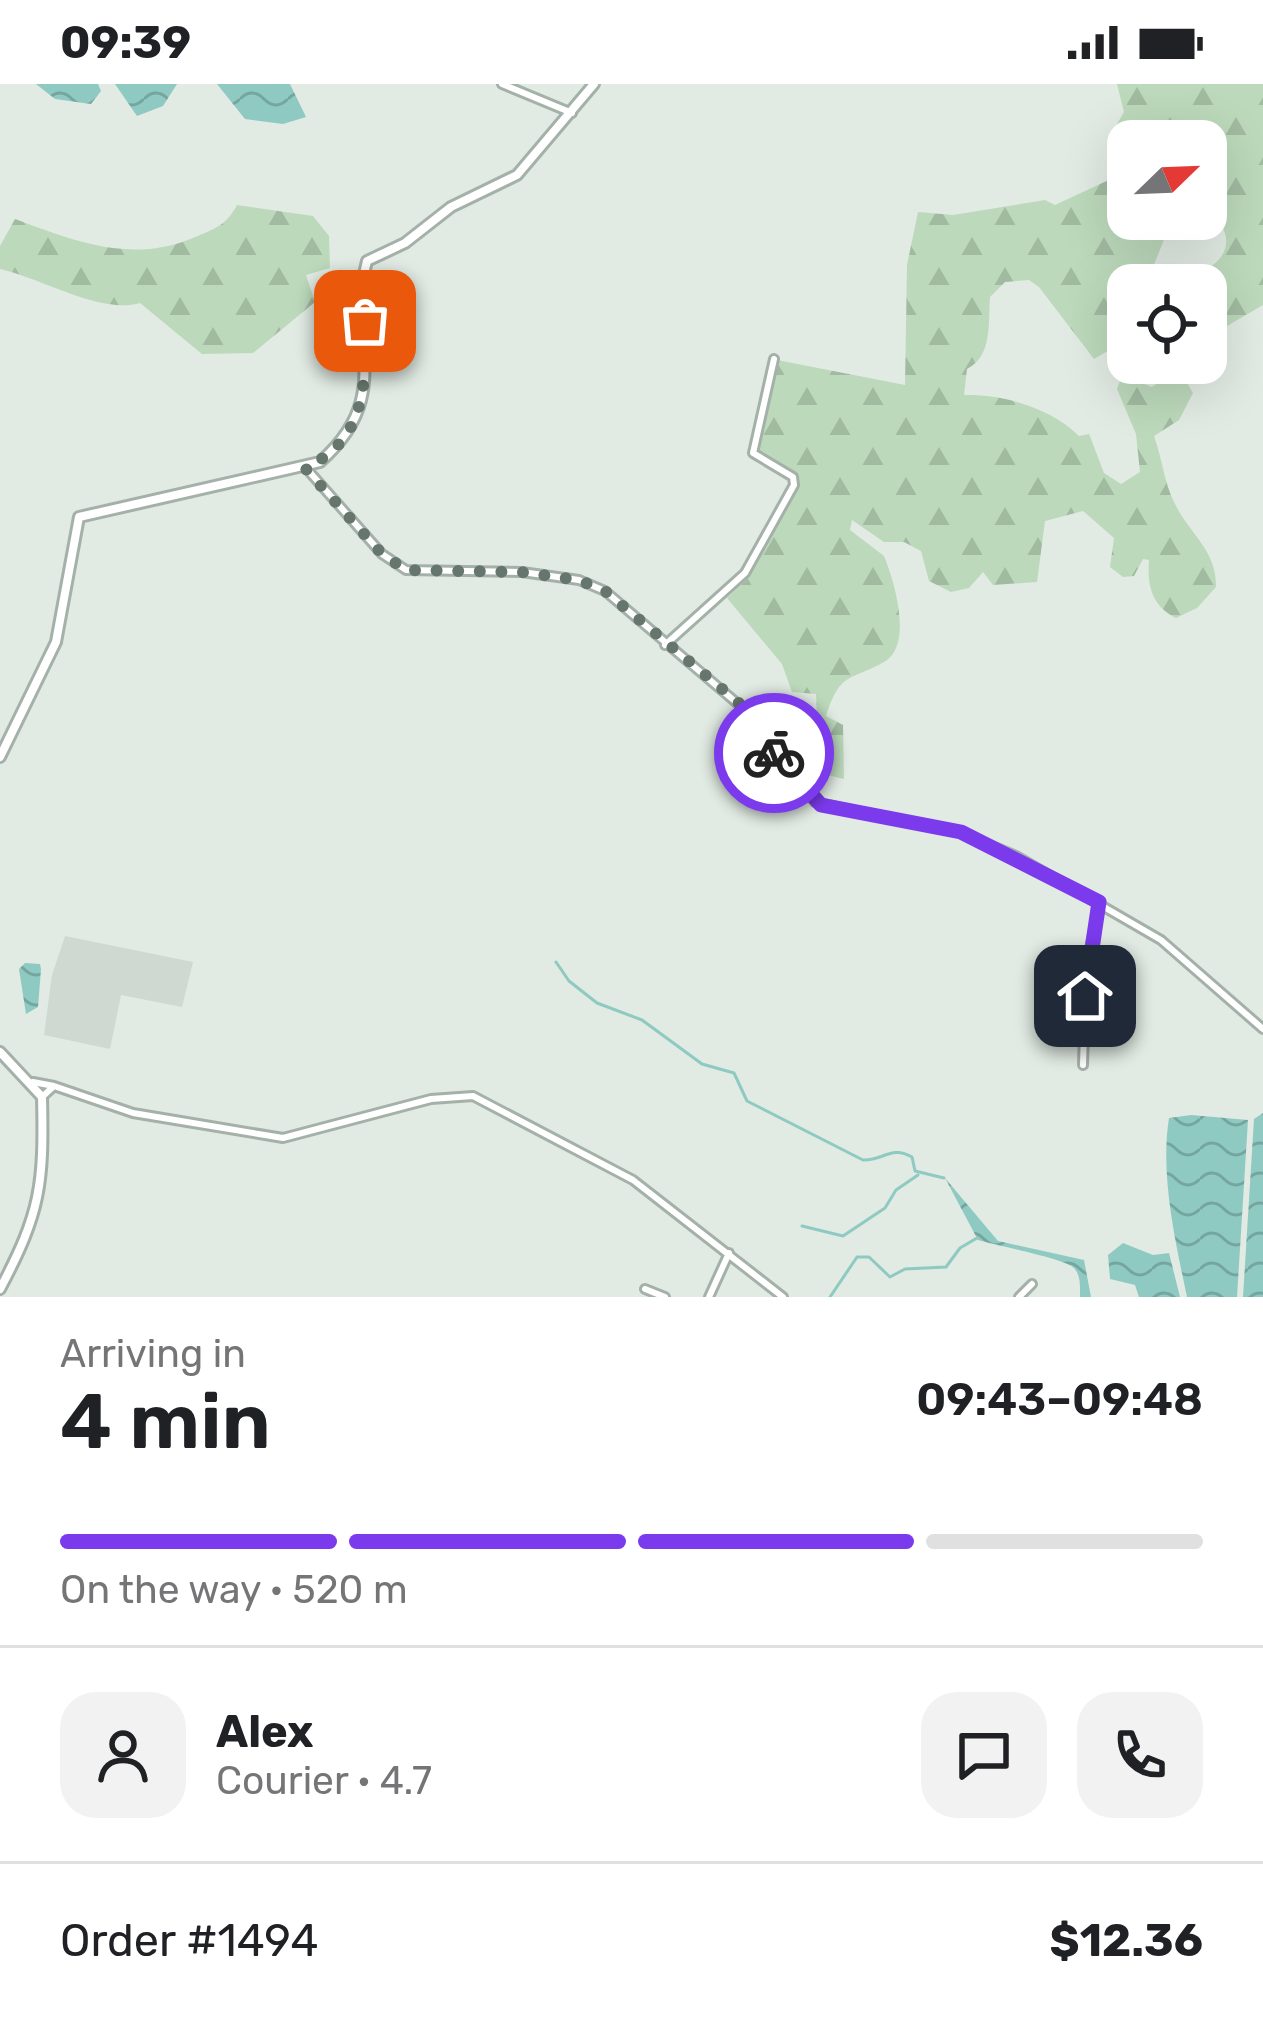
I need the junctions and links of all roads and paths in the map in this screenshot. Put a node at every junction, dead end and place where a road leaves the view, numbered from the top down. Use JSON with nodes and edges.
{"nodes":[{"id":1,"x":502,"y":84,"type":"edge"},
{"id":2,"x":594,"y":84,"type":"edge"},
{"id":3,"x":572,"y":113,"type":"junction"},
{"id":4,"x":774,"y":358,"type":"dead end"},
{"id":5,"x":305,"y":468,"type":"junction"},
{"id":6,"x":665,"y":645,"type":"junction"},
{"id":7,"x":0,"y":757,"type":"edge"},
{"id":8,"x":1099,"y":902,"type":"junction"},
{"id":9,"x":1263,"y":1029,"type":"edge"},
{"id":10,"x":0,"y":1052,"type":"edge"},
{"id":11,"x":1083,"y":1066,"type":"dead end"},
{"id":12,"x":33,"y":1082,"type":"junction"},
{"id":13,"x":54,"y":1086,"type":"junction"},
{"id":14,"x":42,"y":1097,"type":"junction"},
{"id":15,"x":729,"y":1253,"type":"junction"},
{"id":16,"x":1031,"y":1284,"type":"dead end"},
{"id":17,"x":0,"y":1288,"type":"edge"},
{"id":18,"x":645,"y":1289,"type":"dead end"},
{"id":19,"x":665,"y":1297,"type":"edge"},
{"id":20,"x":710,"y":1297,"type":"edge"},
{"id":21,"x":783,"y":1297,"type":"edge"},
{"id":22,"x":1019,"y":1297,"type":"edge"}],
"edges":[{"from":1,"to":3,"type":"street"},
{"from":2,"to":3,"type":"street"},
{"from":3,"to":5,"type":"street"},
{"from":4,"to":6,"type":"street"},
{"from":5,"to":6,"type":"street"},
{"from":5,"to":7,"type":"street"},
{"from":6,"to":8,"type":"street"},
{"from":8,"to":9,"type":"street"},
{"from":8,"to":11,"type":"street"},
{"from":10,"to":12,"type":"street"},
{"from":12,"to":13,"type":"street"},
{"from":12,"to":14,"type":"street"},
{"from":13,"to":14,"type":"street"},
{"from":13,"to":15,"type":"street"},
{"from":14,"to":17,"type":"street"},
{"from":15,"to":20,"type":"street"},
{"from":15,"to":21,"type":"street"},
{"from":16,"to":22,"type":"street"},
{"from":18,"to":19,"type":"street"}]}
